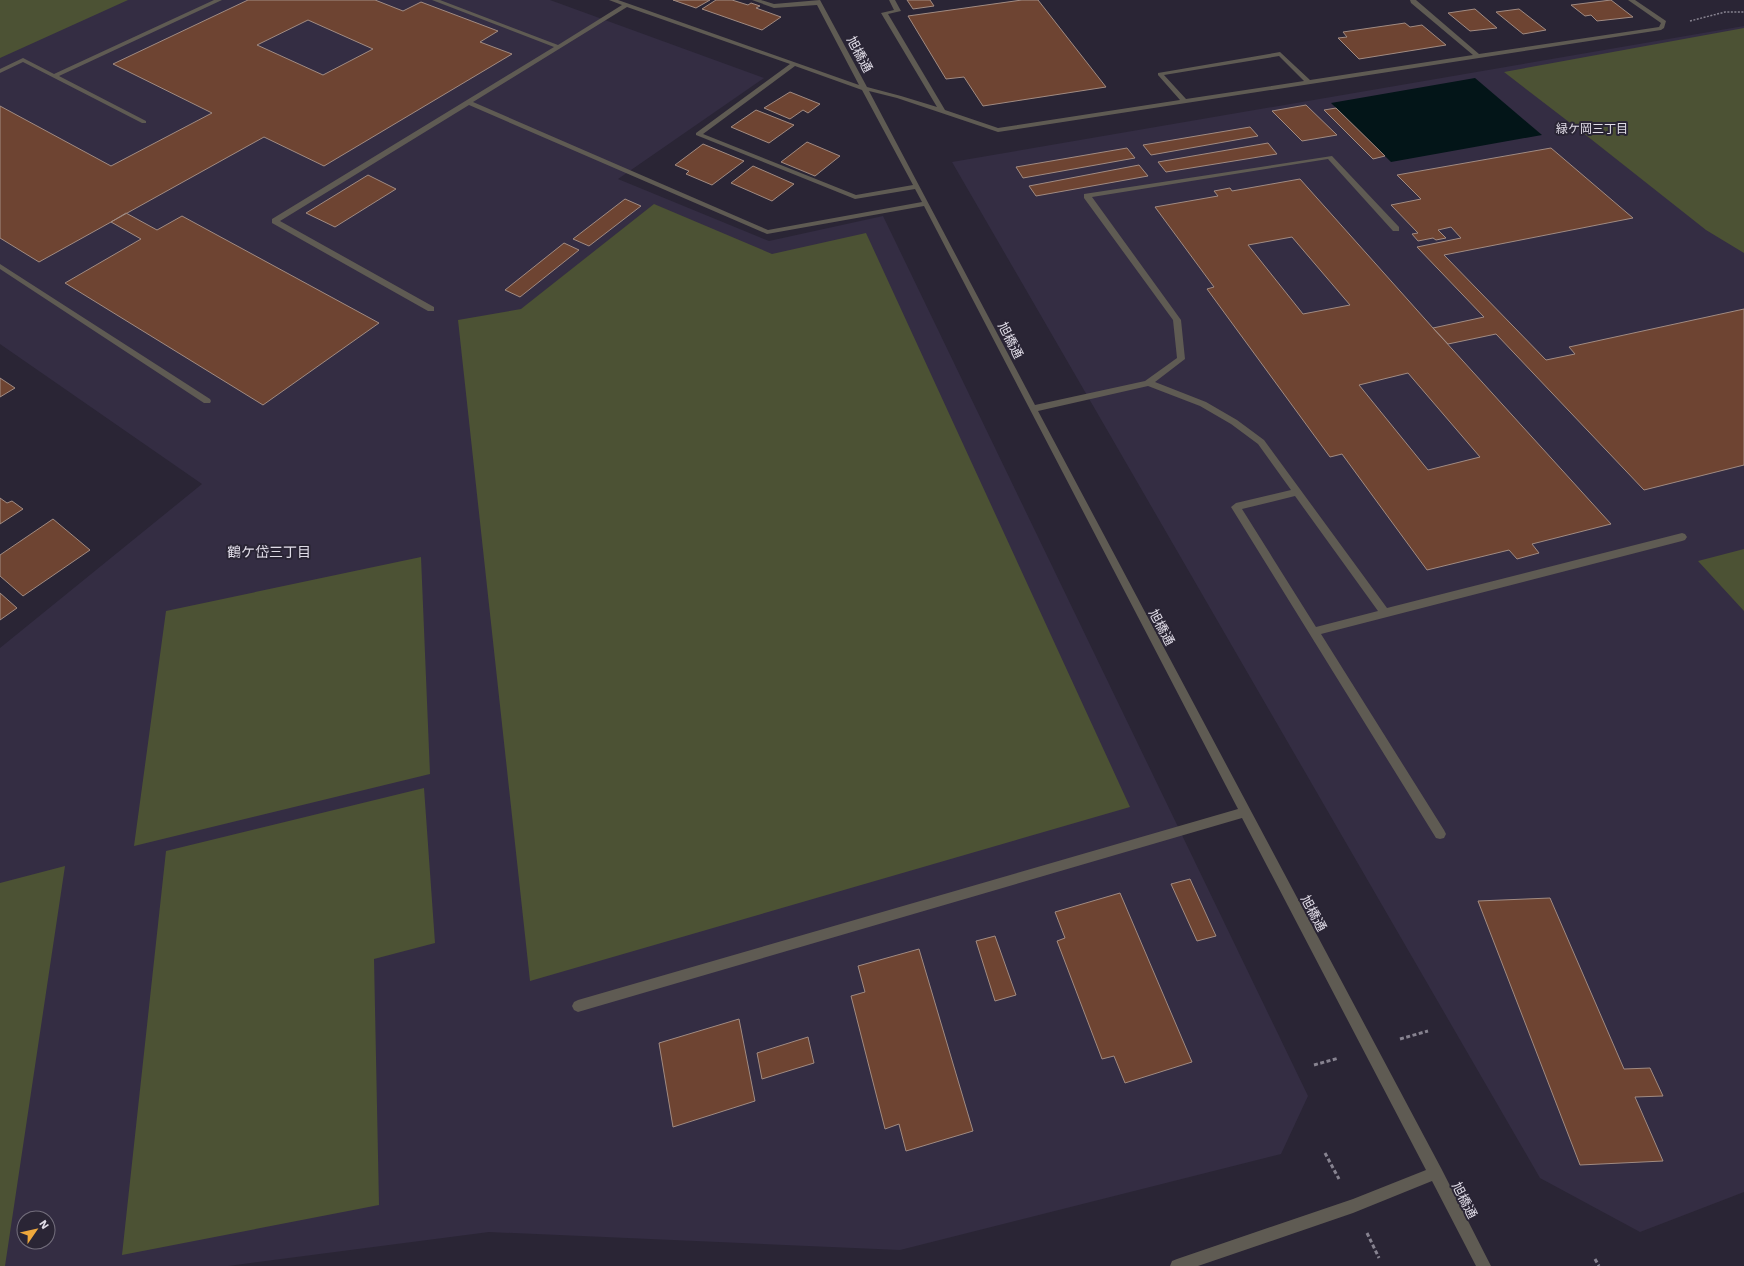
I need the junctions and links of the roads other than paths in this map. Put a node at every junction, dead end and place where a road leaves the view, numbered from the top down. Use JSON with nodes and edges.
{"nodes":[{"id":1,"x":219,"y":0,"type":"edge"},
{"id":2,"x":435,"y":0,"type":"edge"},
{"id":3,"x":612,"y":0,"type":"edge"},
{"id":4,"x":756,"y":0,"type":"edge"},
{"id":5,"x":892,"y":0,"type":"edge"},
{"id":6,"x":1413,"y":0,"type":"edge"},
{"id":7,"x":1631,"y":0,"type":"edge"},
{"id":8,"x":817,"y":2,"type":"edge"},
{"id":9,"x":627,"y":5,"type":"junction"},
{"id":10,"x":558,"y":47,"type":"junction"},
{"id":11,"x":1478,"y":56,"type":"junction"},
{"id":12,"x":794,"y":64,"type":"junction"},
{"id":13,"x":0,"y":71,"type":"edge"},
{"id":14,"x":54,"y":76,"type":"junction"},
{"id":15,"x":1308,"y":82,"type":"junction"},
{"id":16,"x":863,"y":88,"type":"junction"},
{"id":17,"x":1184,"y":101,"type":"junction"},
{"id":18,"x":468,"y":102,"type":"junction"},
{"id":19,"x":942,"y":111,"type":"junction"},
{"id":20,"x":144,"y":122,"type":"dead end"},
{"id":21,"x":917,"y":186,"type":"junction"},
{"id":22,"x":926,"y":203,"type":"junction"},
{"id":23,"x":1396,"y":229,"type":"dead end"},
{"id":24,"x":0,"y":266,"type":"edge"},
{"id":25,"x":432,"y":309,"type":"dead end"},
{"id":26,"x":1148,"y":383,"type":"junction"},
{"id":27,"x":207,"y":401,"type":"dead end"},
{"id":28,"x":1033,"y":409,"type":"junction"},
{"id":29,"x":1297,"y":492,"type":"junction"},
{"id":30,"x":1682,"y":537,"type":"dead end"},
{"id":31,"x":1385,"y":613,"type":"junction"},
{"id":32,"x":1314,"y":632,"type":"junction"},
{"id":33,"x":1245,"y":812,"type":"junction"},
{"id":34,"x":1440,"y":834,"type":"dead end"},
{"id":35,"x":578,"y":1006,"type":"dead end"},
{"id":36,"x":1436,"y":1173,"type":"junction"},
{"id":37,"x":1177,"y":1266,"type":"edge"},
{"id":38,"x":1484,"y":1266,"type":"edge"}],
"edges":[{"from":1,"to":14,"type":"street"},
{"from":2,"to":10,"type":"street"},
{"from":3,"to":9,"type":"street"},
{"from":4,"to":8,"type":"street"},
{"from":5,"to":19,"type":"street"},
{"from":6,"to":11,"type":"street"},
{"from":7,"to":11,"type":"street"},
{"from":8,"to":16,"type":"street","name":"旭橋通"},
{"from":9,"to":10,"type":"street"},
{"from":9,"to":12,"type":"street"},
{"from":10,"to":18,"type":"street"},
{"from":11,"to":15,"type":"street"},
{"from":12,"to":16,"type":"street"},
{"from":12,"to":21,"type":"street"},
{"from":13,"to":14,"type":"street"},
{"from":14,"to":20,"type":"street"},
{"from":15,"to":17,"type":"street"},
{"from":15,"to":17,"type":"street"},
{"from":16,"to":19,"type":"street"},
{"from":16,"to":21,"type":"street","name":"旭橋通"},
{"from":17,"to":19,"type":"street"},
{"from":18,"to":22,"type":"street"},
{"from":18,"to":25,"type":"street"},
{"from":21,"to":22,"type":"street","name":"旭橋通"},
{"from":22,"to":28,"type":"street","name":"旭橋通"},
{"from":23,"to":26,"type":"street"},
{"from":24,"to":27,"type":"street"},
{"from":26,"to":28,"type":"street"},
{"from":26,"to":29,"type":"street"},
{"from":28,"to":33,"type":"street","name":"旭橋通"},
{"from":29,"to":31,"type":"street"},
{"from":29,"to":32,"type":"street"},
{"from":30,"to":31,"type":"street"},
{"from":31,"to":32,"type":"street"},
{"from":32,"to":34,"type":"street"},
{"from":33,"to":35,"type":"street"},
{"from":33,"to":36,"type":"street","name":"旭橋通"},
{"from":36,"to":37,"type":"street"},
{"from":36,"to":38,"type":"street","name":"旭橋通"}]}
